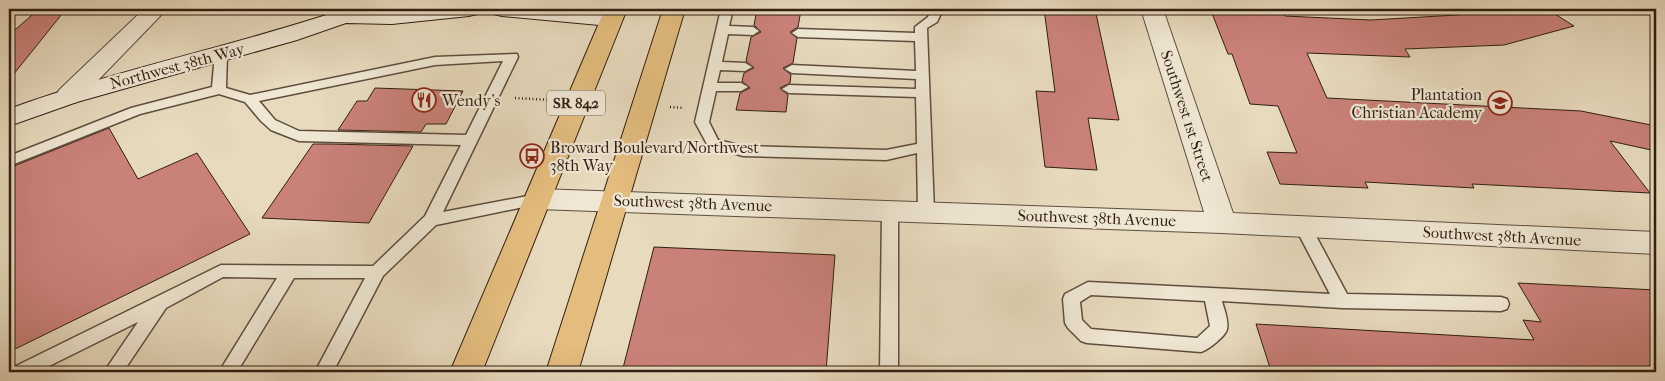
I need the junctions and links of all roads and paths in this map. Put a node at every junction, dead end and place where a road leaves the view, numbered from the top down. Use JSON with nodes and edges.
{"nodes":[{"id":1,"x":156,"y":9,"type":"edge"},
{"id":2,"x":469,"y":9,"type":"edge"},
{"id":3,"x":502,"y":9,"type":"edge"},
{"id":4,"x":674,"y":9,"type":"edge"},
{"id":5,"x":727,"y":9,"type":"edge"},
{"id":6,"x":937,"y":9,"type":"edge"},
{"id":7,"x":1152,"y":9,"type":"edge"},
{"id":8,"x":355,"y":11,"type":"edge"},
{"id":9,"x":613,"y":14,"type":"edge"},
{"id":10,"x":723,"y":30,"type":"junction"},
{"id":11,"x":753,"y":31,"type":"dead end"},
{"id":12,"x":798,"y":33,"type":"dead end"},
{"id":13,"x":921,"y":37,"type":"junction"},
{"id":14,"x":221,"y":54,"type":"junction"},
{"id":15,"x":715,"y":66,"type":"junction"},
{"id":16,"x":745,"y":67,"type":"dead end"},
{"id":17,"x":792,"y":69,"type":"dead end"},
{"id":18,"x":922,"y":75,"type":"junction"},
{"id":19,"x":710,"y":87,"type":"junction"},
{"id":20,"x":741,"y":87,"type":"dead end"},
{"id":21,"x":789,"y":88,"type":"dead end"},
{"id":22,"x":219,"y":90,"type":"junction"},
{"id":23,"x":922,"y":93,"type":"junction"},
{"id":24,"x":68,"y":96,"type":"junction"},
{"id":25,"x":509,"y":98,"type":"dead end"},
{"id":26,"x":250,"y":99,"type":"junction"},
{"id":27,"x":551,"y":100,"type":"dead end"},
{"id":28,"x":9,"y":118,"type":"edge"},
{"id":29,"x":469,"y":140,"type":"junction"},
{"id":30,"x":924,"y":147,"type":"junction"},
{"id":31,"x":9,"y":161,"type":"edge"},
{"id":32,"x":538,"y":199,"type":"junction"},
{"id":33,"x":616,"y":200,"type":"junction"},
{"id":34,"x":890,"y":210,"type":"junction"},
{"id":35,"x":926,"y":212,"type":"junction"},
{"id":36,"x":431,"y":220,"type":"junction"},
{"id":37,"x":1222,"y":223,"type":"junction"},
{"id":38,"x":1303,"y":227,"type":"junction"},
{"id":39,"x":1656,"y":243,"type":"edge"},
{"id":40,"x":290,"y":271,"type":"junction"},
{"id":41,"x":377,"y":272,"type":"junction"},
{"id":42,"x":1212,"y":294,"type":"junction"},
{"id":43,"x":1342,"y":301,"type":"junction"},
{"id":44,"x":159,"y":304,"type":"junction"},
{"id":45,"x":1501,"y":304,"type":"dead end"},
{"id":46,"x":20,"y":372,"type":"edge"},
{"id":47,"x":113,"y":372,"type":"edge"},
{"id":48,"x":228,"y":372,"type":"edge"},
{"id":49,"x":324,"y":372,"type":"edge"},
{"id":50,"x":466,"y":372,"type":"edge"},
{"id":51,"x":562,"y":372,"type":"edge"},
{"id":52,"x":889,"y":372,"type":"edge"}],
"edges":[{"from":1,"to":24,"type":"street"},
{"from":2,"to":8,"type":"street","name":"Northwest 38th Way"},
{"from":3,"to":9,"type":"street"},
{"from":4,"to":33,"type":"main road"},
{"from":5,"to":10,"type":"lane"},
{"from":6,"to":13,"type":"lane"},
{"from":7,"to":37,"type":"street","name":"Southwest 1st Street"},
{"from":8,"to":14,"type":"street","name":"Northwest 38th Way"},
{"from":9,"to":32,"type":"main road","number":"SR 842"},
{"from":10,"to":11,"type":"lane"},
{"from":10,"to":15,"type":"lane"},
{"from":12,"to":13,"type":"lane"},
{"from":13,"to":18,"type":"lane"},
{"from":14,"to":22,"type":"lane"},
{"from":14,"to":24,"type":"street","name":"Northwest 38th Way"},
{"from":15,"to":16,"type":"lane"},
{"from":15,"to":19,"type":"lane"},
{"from":17,"to":18,"type":"lane"},
{"from":18,"to":23,"type":"lane"},
{"from":19,"to":20,"type":"lane"},
{"from":19,"to":30,"type":"lane"},
{"from":21,"to":23,"type":"lane"},
{"from":22,"to":26,"type":"lane"},
{"from":22,"to":31,"type":"lane"},
{"from":23,"to":30,"type":"lane"},
{"from":24,"to":28,"type":"street","name":"Northwest 38th Way"},
{"from":25,"to":27,"type":"path"},
{"from":26,"to":29,"type":"lane"},
{"from":26,"to":29,"type":"lane"},
{"from":29,"to":36,"type":"lane"},
{"from":30,"to":35,"type":"lane"},
{"from":32,"to":33,"type":"street","name":"Southwest 38th Avenue"},
{"from":32,"to":36,"type":"lane"},
{"from":32,"to":50,"type":"main road","number":"SR 842"},
{"from":33,"to":34,"type":"street","name":"Southwest 38th Avenue"},
{"from":33,"to":51,"type":"main road"},
{"from":34,"to":35,"type":"street","name":"Southwest 38th Avenue"},
{"from":34,"to":52,"type":"lane"},
{"from":35,"to":37,"type":"street","name":"Southwest 38th Avenue"},
{"from":36,"to":41,"type":"lane"},
{"from":37,"to":38,"type":"street","name":"Southwest 38th Avenue"},
{"from":38,"to":39,"type":"street","name":"Southwest 38th Avenue"},
{"from":38,"to":43,"type":"lane"},
{"from":40,"to":41,"type":"lane"},
{"from":40,"to":44,"type":"lane"},
{"from":40,"to":48,"type":"lane"},
{"from":41,"to":49,"type":"lane"},
{"from":42,"to":42,"type":"lane"},
{"from":42,"to":43,"type":"lane"},
{"from":43,"to":45,"type":"lane"},
{"from":44,"to":46,"type":"lane"},
{"from":44,"to":47,"type":"lane"}]}
